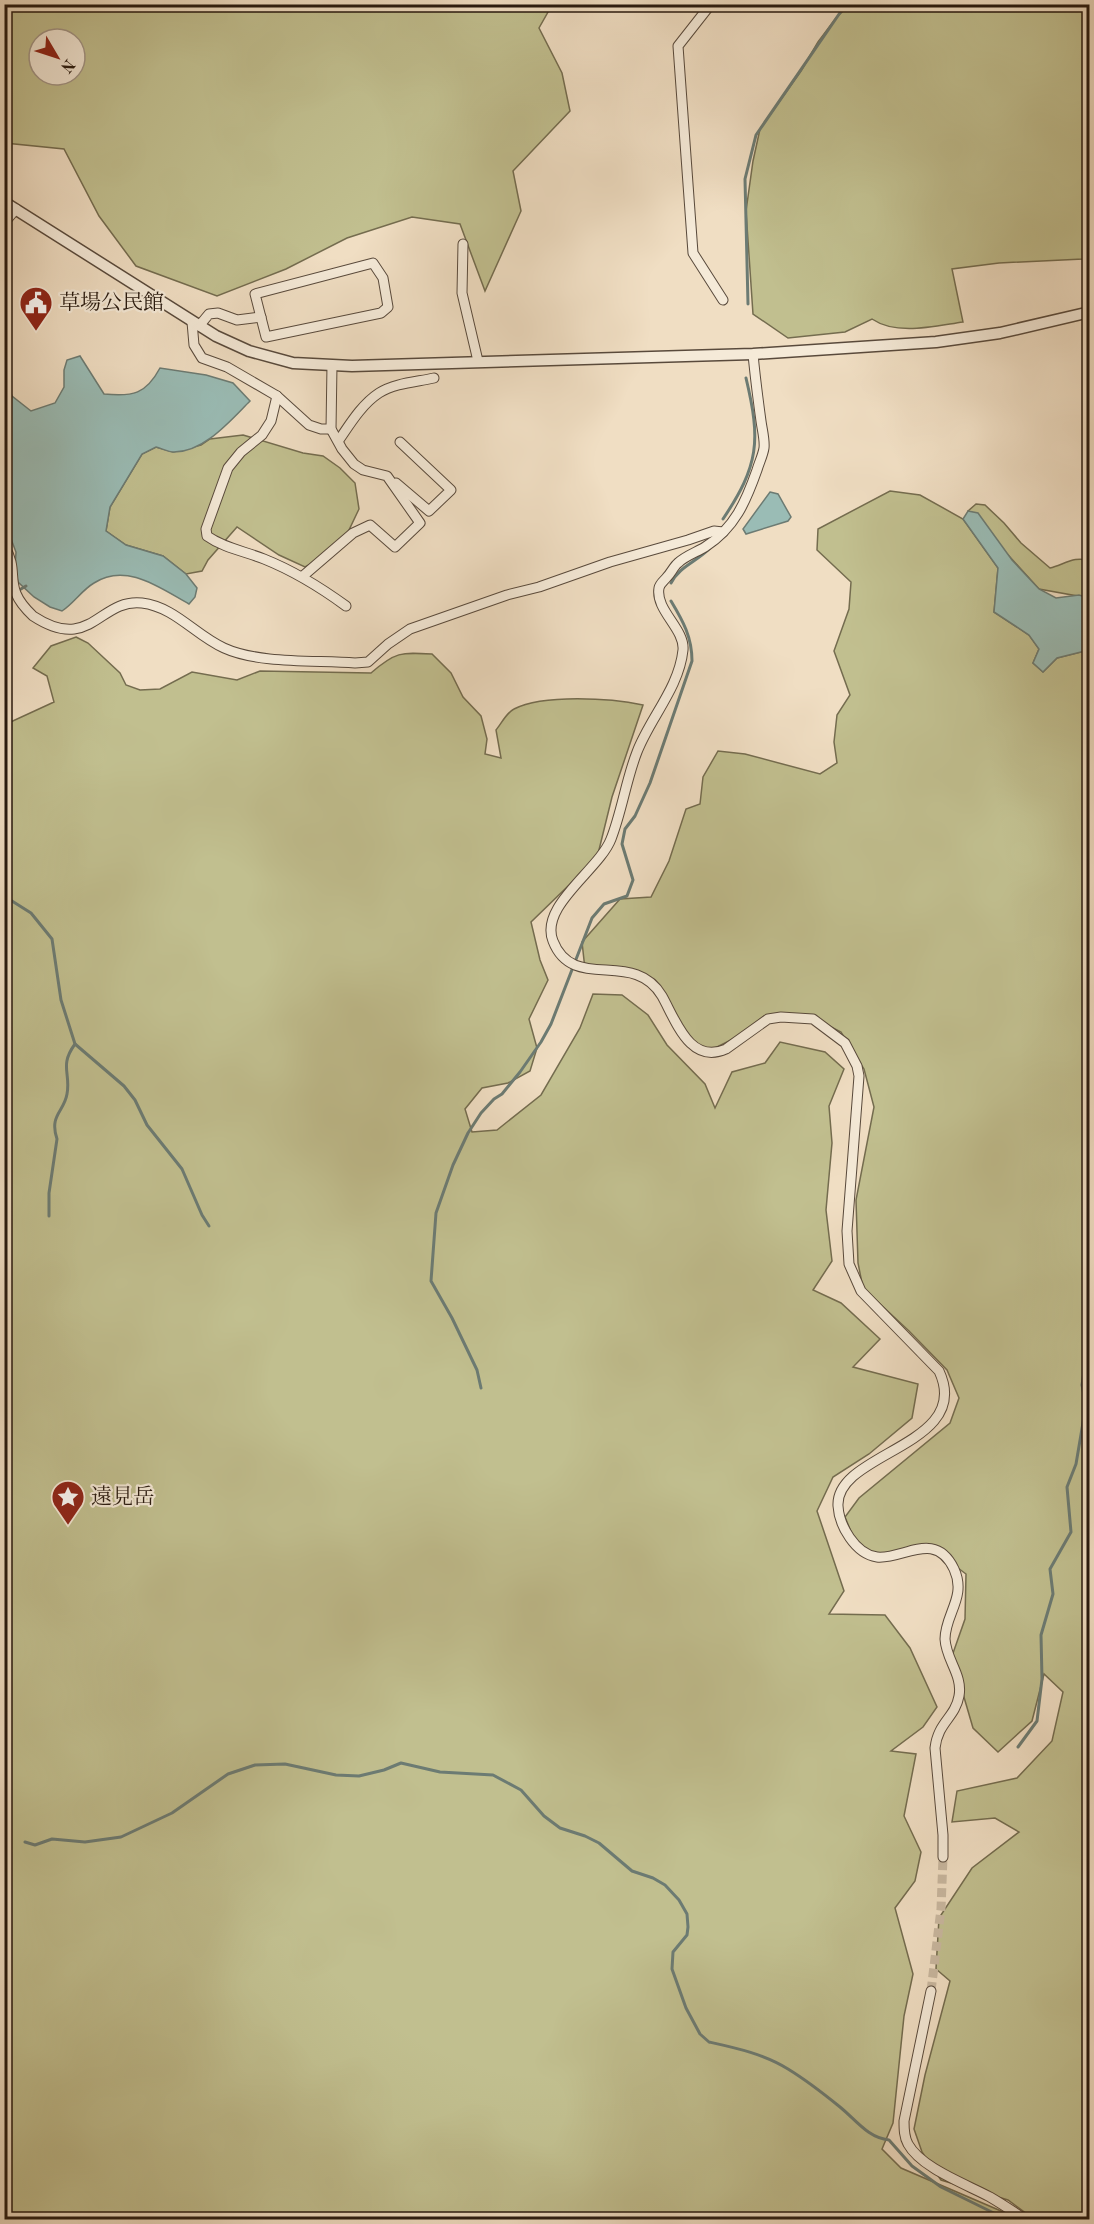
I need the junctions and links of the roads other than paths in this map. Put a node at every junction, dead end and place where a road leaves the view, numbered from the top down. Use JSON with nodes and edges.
{"nodes":[{"id":1,"x":711,"y":4,"type":"edge"},
{"id":2,"x":4,"y":202,"type":"edge"},
{"id":3,"x":16,"y":209,"type":"junction"},
{"id":4,"x":4,"y":223,"type":"edge"},
{"id":5,"x":463,"y":244,"type":"dead end"},
{"id":6,"x":723,"y":300,"type":"dead end"},
{"id":7,"x":1089,"y":312,"type":"edge"},
{"id":8,"x":261,"y":317,"type":"junction"},
{"id":9,"x":196,"y":324,"type":"junction"},
{"id":10,"x":753,"y":354,"type":"junction"},
{"id":11,"x":478,"y":362,"type":"junction"},
{"id":12,"x":332,"y":365,"type":"junction"},
{"id":13,"x":434,"y":378,"type":"dead end"},
{"id":14,"x":277,"y":396,"type":"junction"},
{"id":15,"x":331,"y":429,"type":"junction"},
{"id":16,"x":339,"y":440,"type":"junction"},
{"id":17,"x":400,"y":442,"type":"dead end"},
{"id":18,"x":387,"y":476,"type":"junction"},
{"id":19,"x":723,"y":532,"type":"junction"},
{"id":20,"x":4,"y":546,"type":"edge"},
{"id":21,"x":303,"y":576,"type":"junction"},
{"id":22,"x":346,"y":606,"type":"dead end"},
{"id":23,"x":943,"y":1857,"type":"tunnel mouth"},
{"id":24,"x":931,"y":1991,"type":"tunnel mouth"},
{"id":25,"x":1026,"y":2220,"type":"edge"}],
"edges":[{"from":1,"to":6,"type":"street"},
{"from":2,"to":3,"type":"street"},
{"from":3,"to":4,"type":"street"},
{"from":3,"to":9,"type":"street"},
{"from":5,"to":11,"type":"street"},
{"from":7,"to":10,"type":"street"},
{"from":8,"to":8,"type":"street"},
{"from":8,"to":9,"type":"street"},
{"from":9,"to":12,"type":"street"},
{"from":9,"to":14,"type":"street"},
{"from":10,"to":11,"type":"street"},
{"from":10,"to":19,"type":"street"},
{"from":11,"to":12,"type":"street"},
{"from":12,"to":15,"type":"street"},
{"from":13,"to":16,"type":"street"},
{"from":14,"to":15,"type":"street"},
{"from":14,"to":21,"type":"street"},
{"from":15,"to":16,"type":"street"},
{"from":16,"to":18,"type":"street"},
{"from":17,"to":18,"type":"street"},
{"from":18,"to":21,"type":"street"},
{"from":19,"to":20,"type":"street"},
{"from":19,"to":23,"type":"street"},
{"from":21,"to":22,"type":"street"},
{"from":24,"to":25,"type":"street"}]}
